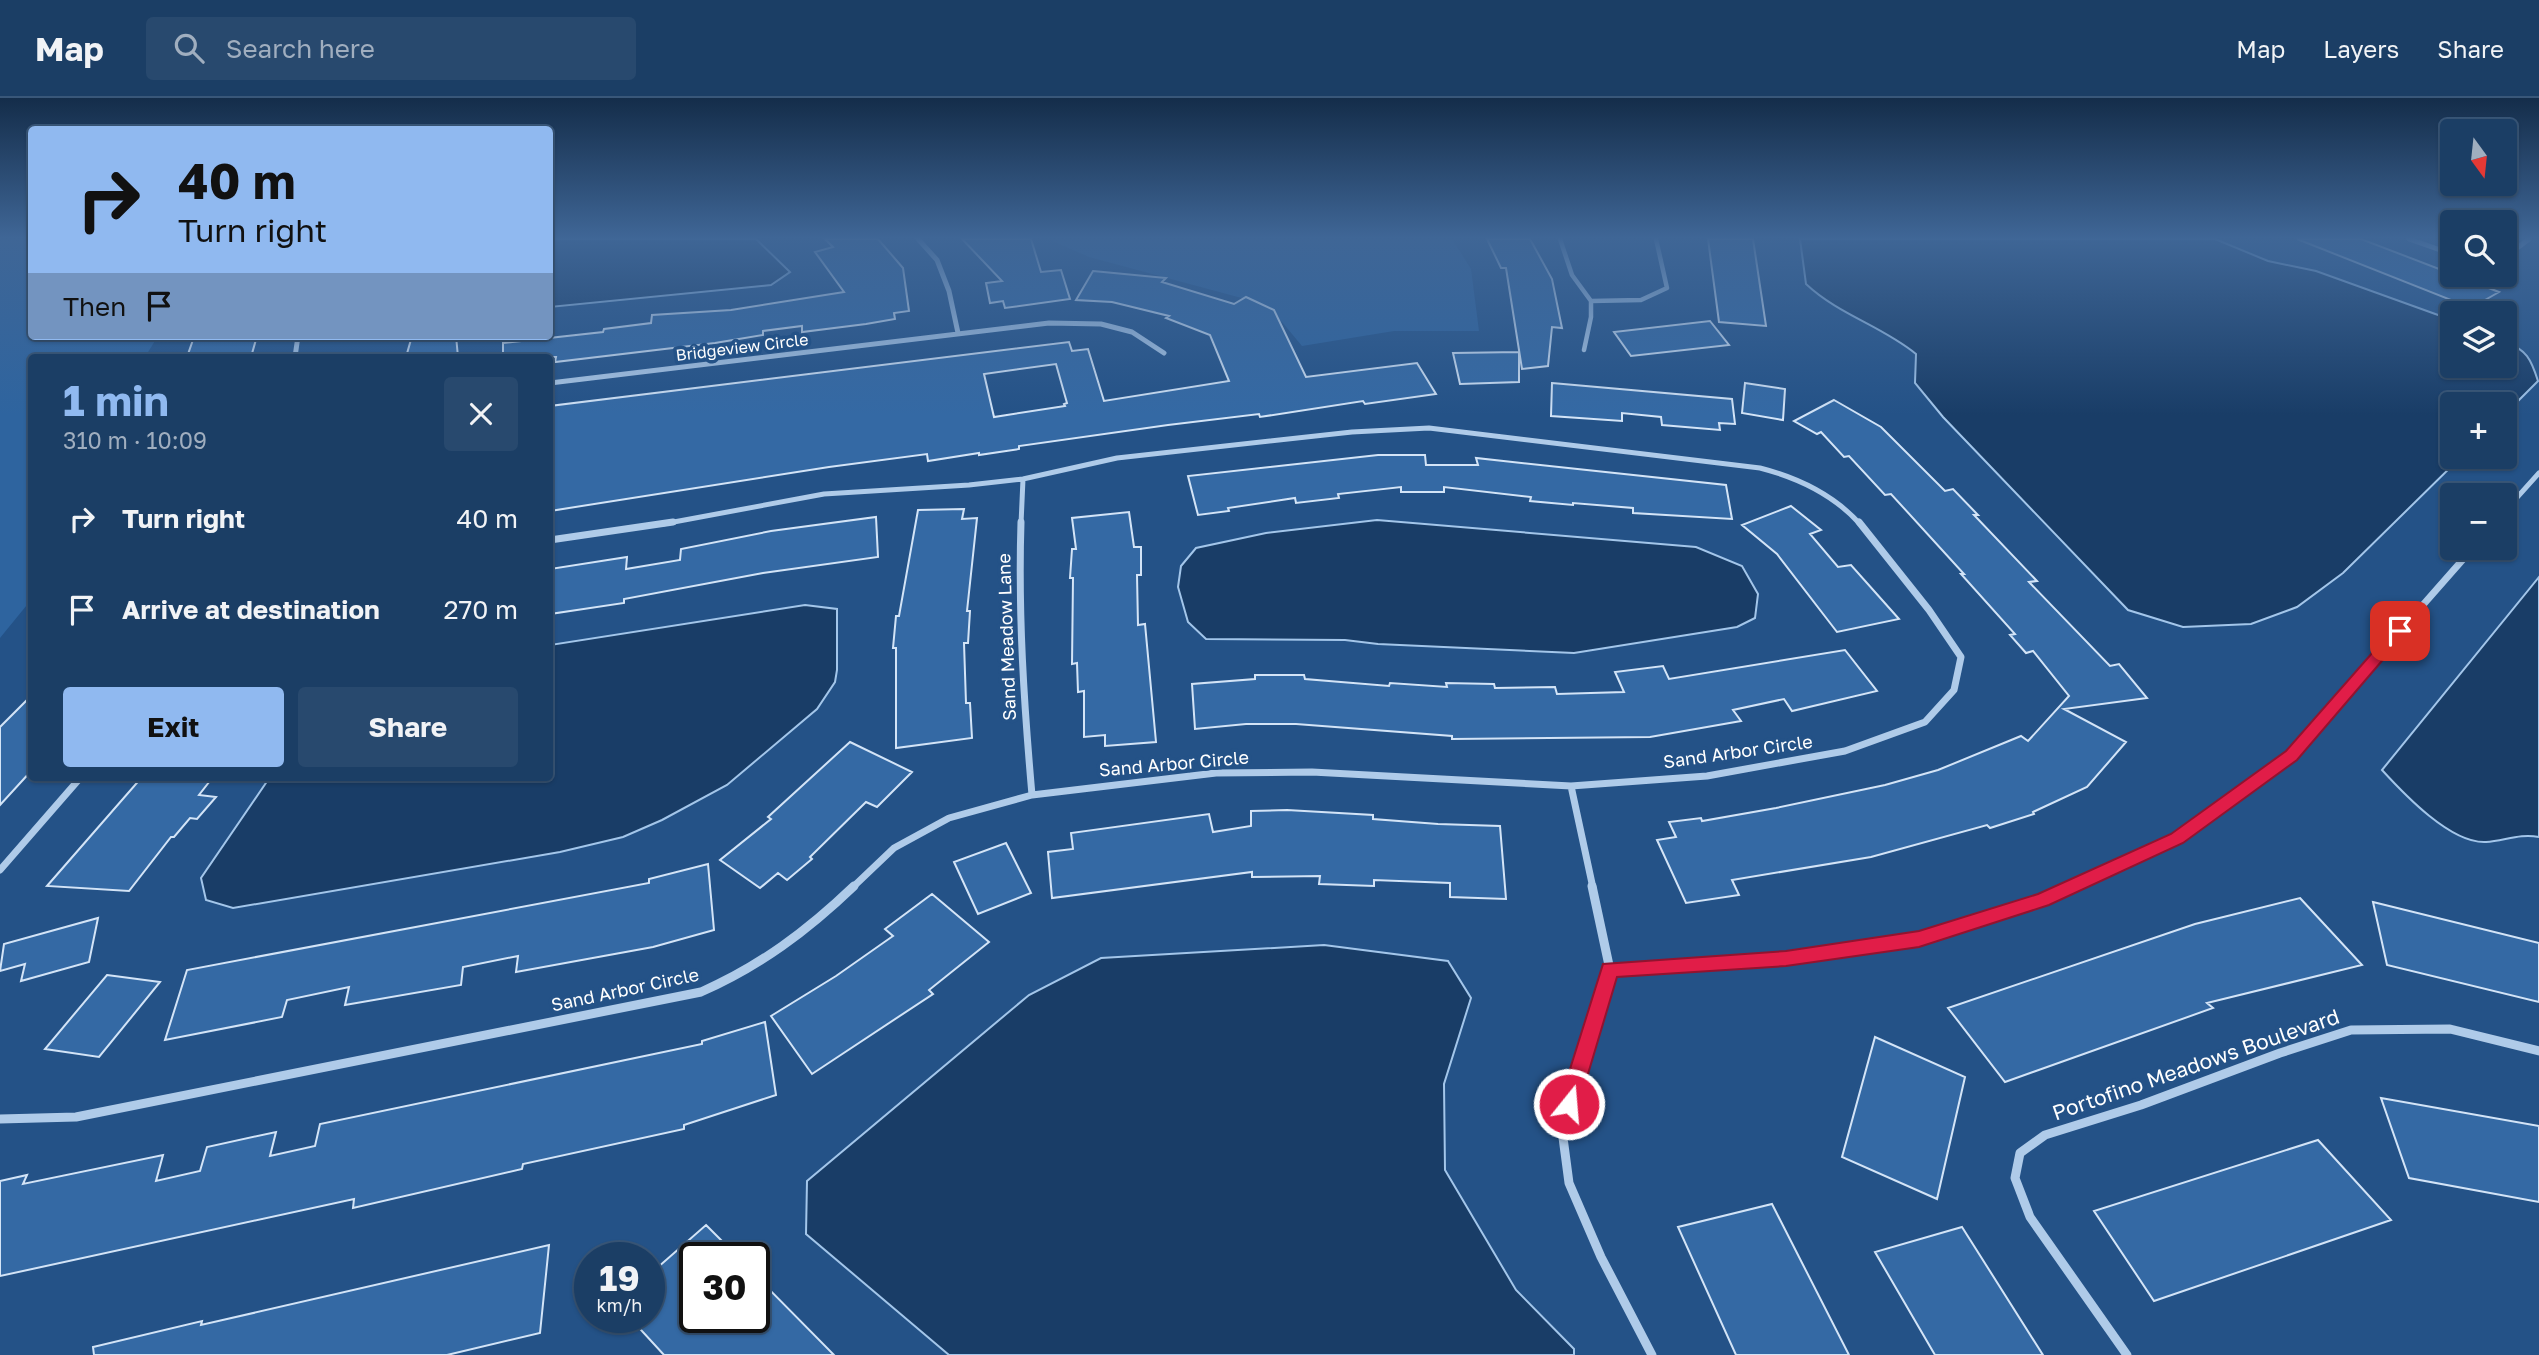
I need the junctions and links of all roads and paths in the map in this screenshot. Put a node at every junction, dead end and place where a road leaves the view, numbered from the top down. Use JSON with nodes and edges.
{"nodes":[{"id":1,"x":950,"y":298,"type":"edge"},
{"id":2,"x":1589,"y":298,"type":"edge"},
{"id":3,"x":1654,"y":298,"type":"edge"},
{"id":4,"x":1591,"y":301,"type":"junction"},
{"id":5,"x":958,"y":333,"type":"junction"},
{"id":6,"x":1584,"y":350,"type":"dead end"},
{"id":7,"x":1164,"y":353,"type":"dead end"},
{"id":8,"x":553,"y":383,"type":"edge"},
{"id":9,"x":2539,"y":473,"type":"edge"},
{"id":10,"x":1023,"y":479,"type":"junction"},
{"id":11,"x":2517,"y":498,"type":"edge"},
{"id":12,"x":553,"y":540,"type":"edge"},
{"id":13,"x":2462,"y":560,"type":"edge"},
{"id":14,"x":78,"y":781,"type":"edge"},
{"id":15,"x":1571,"y":786,"type":"junction"},
{"id":16,"x":1032,"y":795,"type":"junction"},
{"id":17,"x":0,"y":870,"type":"edge"},
{"id":18,"x":1610,"y":970,"type":"junction"},
{"id":19,"x":2539,"y":1051,"type":"edge"},
{"id":20,"x":0,"y":1119,"type":"edge"},
{"id":21,"x":1652,"y":1355,"type":"edge"},
{"id":22,"x":2127,"y":1355,"type":"edge"}],
"edges":[{"from":1,"to":5,"type":"street"},
{"from":2,"to":4,"type":"lane"},
{"from":3,"to":4,"type":"lane"},
{"from":4,"to":6,"type":"lane"},
{"from":5,"to":7,"type":"street","name":"Bridgeview Circle"},
{"from":5,"to":8,"type":"street","name":"Bridgeview Circle"},
{"from":9,"to":11,"type":"street"},
{"from":10,"to":12,"type":"street","name":"Sand Arbor Circle"},
{"from":10,"to":15,"type":"street","name":"Sand Arbor Circle"},
{"from":10,"to":16,"type":"street","name":"Sand Meadow Lane"},
{"from":13,"to":18,"type":"street"},
{"from":14,"to":17,"type":"street"},
{"from":15,"to":16,"type":"street","name":"Sand Arbor Circle"},
{"from":15,"to":18,"type":"street"},
{"from":16,"to":20,"type":"street","name":"Sand Arbor Circle"},
{"from":18,"to":21,"type":"street"},
{"from":19,"to":22,"type":"street","name":"Portofino Meadows Boulevard"}]}
